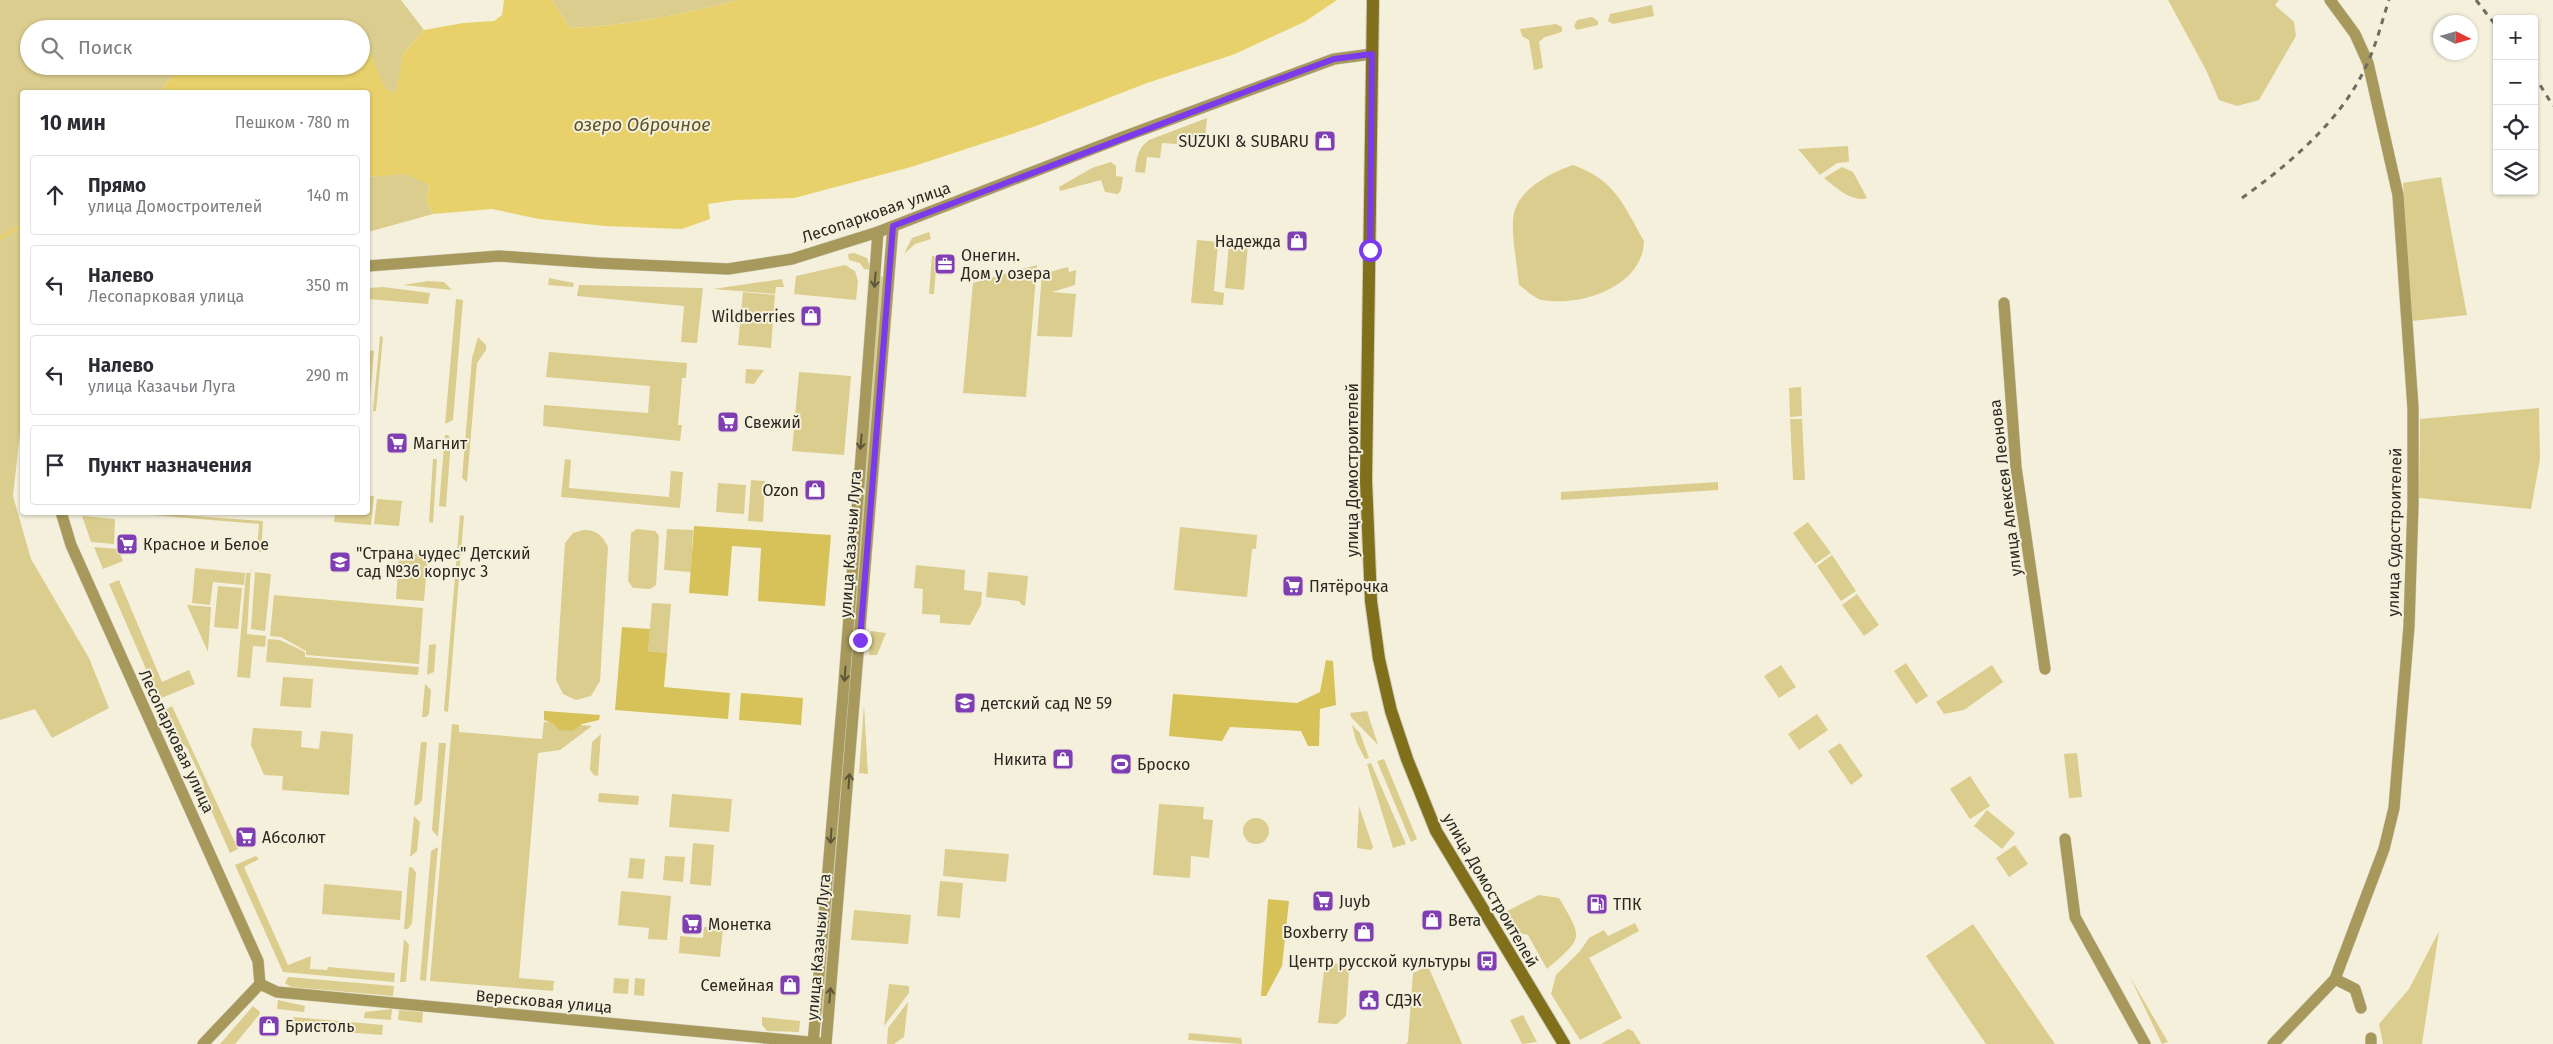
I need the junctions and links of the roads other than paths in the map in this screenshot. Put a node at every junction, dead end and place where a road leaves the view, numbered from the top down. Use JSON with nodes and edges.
{"nodes":[{"id":1,"x":2330,"y":0,"type":"edge"},
{"id":2,"x":1373,"y":2,"type":"edge"},
{"id":3,"x":1372,"y":54,"type":"junction"},
{"id":4,"x":893,"y":226,"type":"junction"},
{"id":5,"x":878,"y":232,"type":"junction"},
{"id":6,"x":370,"y":266,"type":"edge"},
{"id":7,"x":2004,"y":303,"type":"dead end"},
{"id":8,"x":62,"y":515,"type":"edge"},
{"id":9,"x":2045,"y":669,"type":"dead end"},
{"id":10,"x":2065,"y":839,"type":"dead end"},
{"id":11,"x":2335,"y":979,"type":"junction"},
{"id":12,"x":260,"y":984,"type":"junction"},
{"id":13,"x":2361,"y":1008,"type":"dead end"},
{"id":14,"x":813,"y":1043,"type":"edge"},
{"id":15,"x":202,"y":1044,"type":"edge"},
{"id":16,"x":826,"y":1044,"type":"edge"},
{"id":17,"x":1564,"y":1044,"type":"edge"},
{"id":18,"x":2145,"y":1044,"type":"edge"},
{"id":19,"x":2273,"y":1044,"type":"edge"}],
"edges":[{"from":1,"to":11,"type":"street","name":"улица Судостроителей"},
{"from":2,"to":3,"type":"main road","name":"улица Домостроителей"},
{"from":3,"to":4,"type":"street","name":"Лесопарковая улица"},
{"from":3,"to":17,"type":"main road","name":"улица Домостроителей"},
{"from":4,"to":5,"type":"street","name":"Лесопарковая улица"},
{"from":16,"to":4,"type":"street","name":"улица Казачьи Луга","one_way":true},
{"from":5,"to":6,"type":"street","name":"Лесопарковая улица"},
{"from":5,"to":14,"type":"street","name":"улица Казачьи Луга","one_way":true},
{"from":7,"to":9,"type":"street","name":"улица Алексея Леонова"},
{"from":8,"to":12,"type":"street","name":"Лесопарковая улица"},
{"from":10,"to":18,"type":"street"},
{"from":11,"to":13,"type":"street"},
{"from":11,"to":19,"type":"street","name":"улица Судостроителей"},
{"from":12,"to":14,"type":"street","name":"Вересковая улица"},
{"from":12,"to":15,"type":"street"},
{"from":14,"to":16,"type":"street","name":"Вересковая улица"}]}
